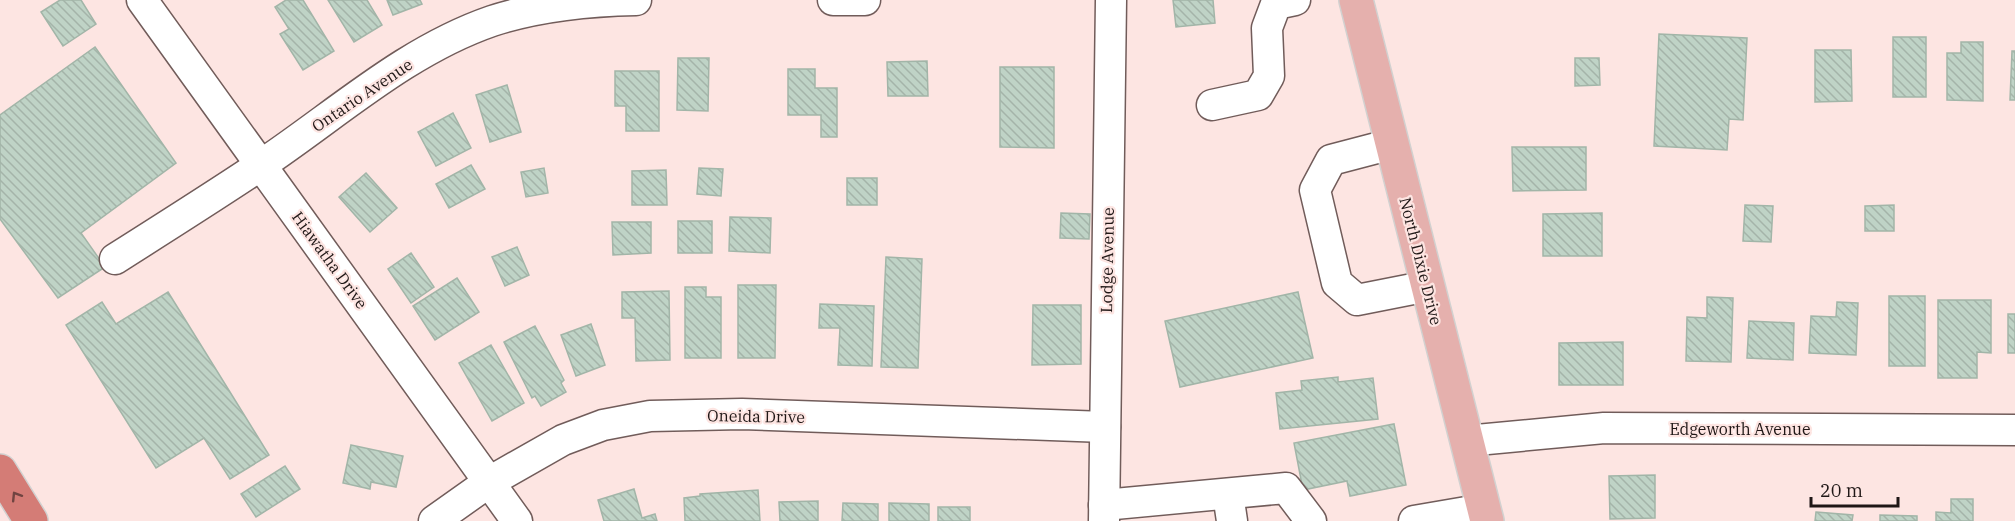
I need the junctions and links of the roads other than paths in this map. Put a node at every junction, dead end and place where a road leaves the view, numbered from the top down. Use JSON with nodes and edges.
{"nodes":[{"id":1,"x":142,"y":0,"type":"edge"},
{"id":2,"x":636,"y":0,"type":"edge"},
{"id":3,"x":833,"y":0,"type":"edge"},
{"id":4,"x":865,"y":0,"type":"edge"},
{"id":5,"x":1111,"y":0,"type":"edge"},
{"id":6,"x":1295,"y":0,"type":"edge"},
{"id":7,"x":1356,"y":0,"type":"edge"},
{"id":8,"x":1212,"y":105,"type":"dead end"},
{"id":9,"x":1392,"y":144,"type":"junction"},
{"id":10,"x":262,"y":165,"type":"junction"},
{"id":11,"x":115,"y":259,"type":"dead end"},
{"id":12,"x":1428,"y":286,"type":"junction"},
{"id":13,"x":1105,"y":427,"type":"junction"},
{"id":14,"x":2015,"y":430,"type":"edge"},
{"id":15,"x":1466,"y":441,"type":"junction"},
{"id":16,"x":0,"y":471,"type":"edge"},
{"id":17,"x":489,"y":482,"type":"junction"},
{"id":18,"x":1230,"y":507,"type":"edge"},
{"id":19,"x":1104,"y":513,"type":"edge"},
{"id":20,"x":1485,"y":515,"type":"edge"},
{"id":21,"x":31,"y":521,"type":"edge"},
{"id":22,"x":434,"y":521,"type":"edge"},
{"id":23,"x":517,"y":521,"type":"edge"},
{"id":24,"x":1311,"y":521,"type":"edge"},
{"id":25,"x":1414,"y":521,"type":"edge"}],
"edges":[{"from":1,"to":10,"type":"street","name":"Hiawatha Drive"},
{"from":2,"to":10,"type":"street","name":"Ontario Avenue"},
{"from":3,"to":4,"type":"street"},
{"from":5,"to":13,"type":"street","name":"Lodge Avenue"},
{"from":6,"to":8,"type":"street"},
{"from":7,"to":9,"type":"main road","name":"North Dixie Drive"},
{"from":9,"to":12,"type":"main road","name":"North Dixie Drive"},
{"from":9,"to":12,"type":"street"},
{"from":10,"to":11,"type":"street","name":"Ontario Avenue"},
{"from":10,"to":17,"type":"street","name":"Hiawatha Drive"},
{"from":12,"to":15,"type":"main road","name":"North Dixie Drive"},
{"from":13,"to":17,"type":"street","name":"Oneida Drive"},
{"from":13,"to":19,"type":"street","name":"Lodge Avenue"},
{"from":14,"to":15,"type":"street","name":"Edgeworth Avenue"},
{"from":15,"to":20,"type":"main road","name":"North Dixie Drive"},
{"from":21,"to":16,"type":"highway","one_way":true},
{"from":17,"to":22,"type":"street","name":"Oneida Drive"},
{"from":17,"to":23,"type":"street","name":"Hiawatha Drive"},
{"from":18,"to":19,"type":"street"},
{"from":18,"to":24,"type":"street"},
{"from":20,"to":25,"type":"street"}]}
